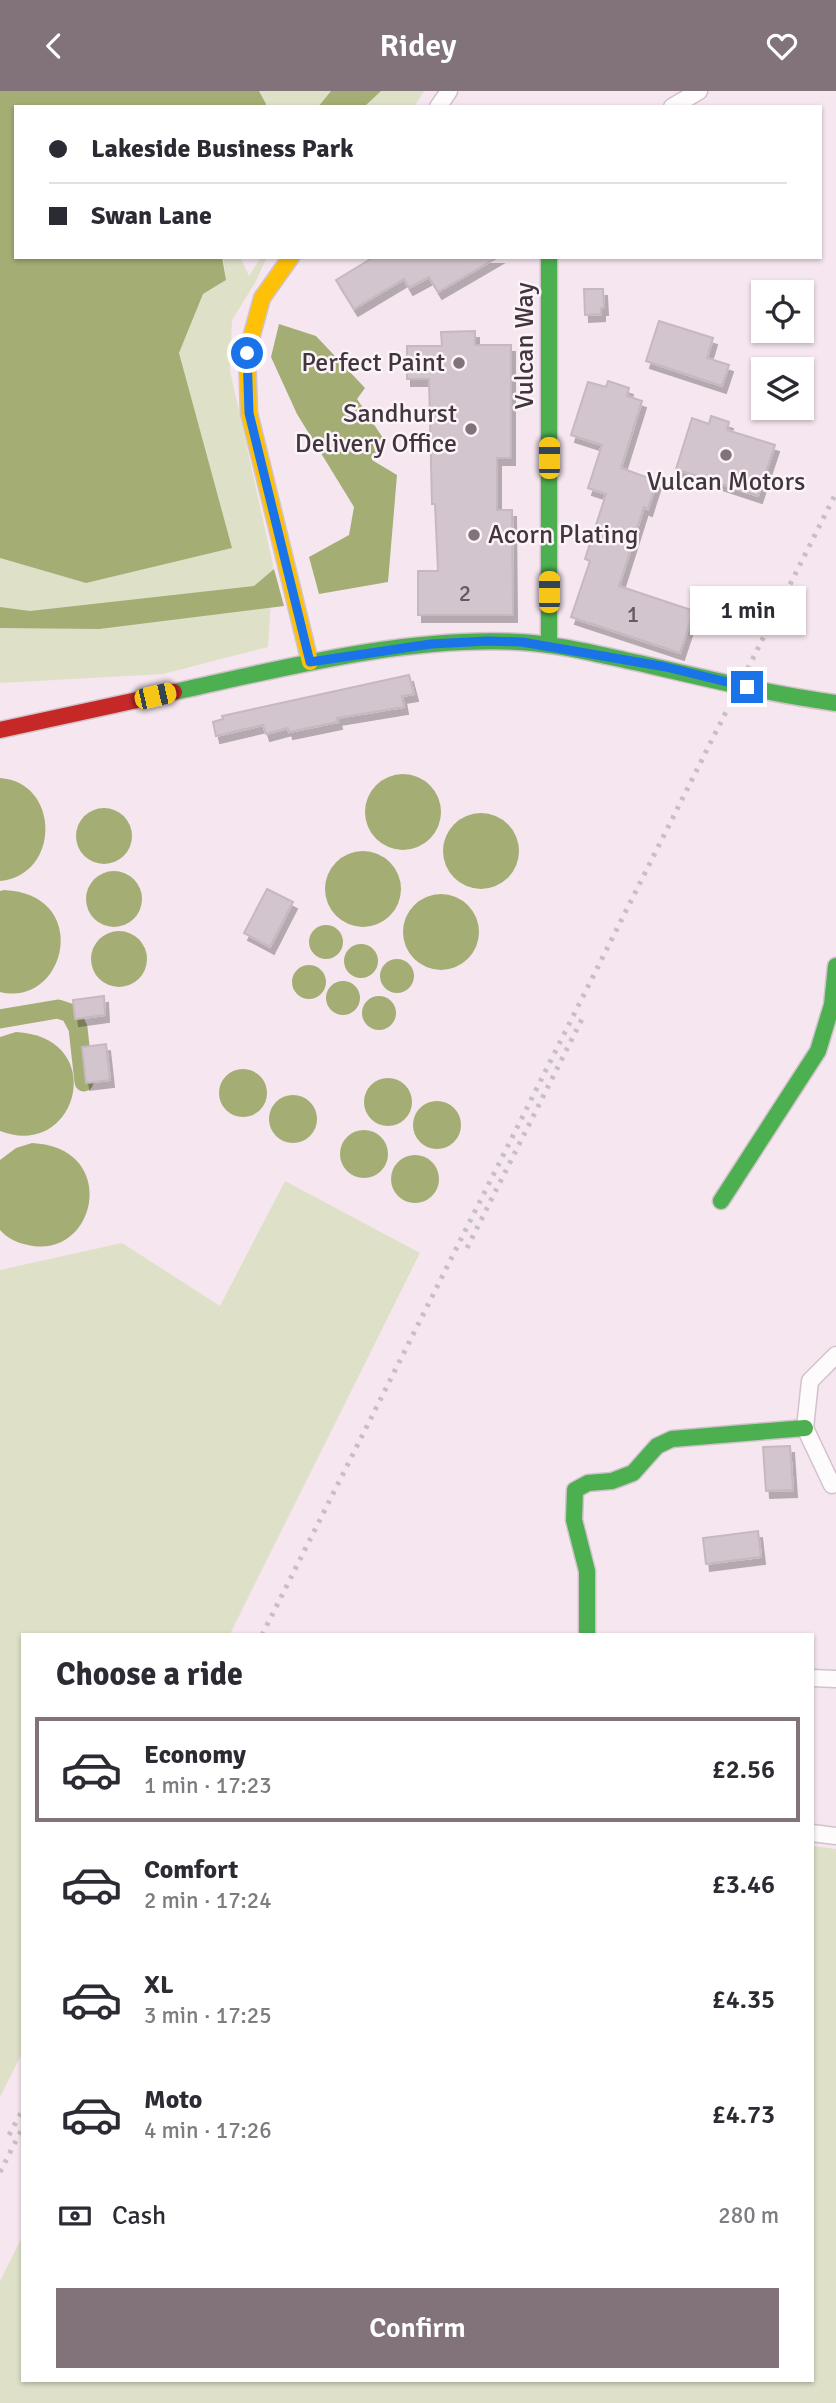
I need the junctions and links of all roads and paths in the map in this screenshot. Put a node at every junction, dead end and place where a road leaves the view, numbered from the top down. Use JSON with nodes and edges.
{"nodes":[{"id":1,"x":699,"y":91,"type":"edge"},
{"id":2,"x":675,"y":105,"type":"edge"},
{"id":3,"x":290,"y":259,"type":"edge"},
{"id":4,"x":550,"y":259,"type":"edge"},
{"id":5,"x":549,"y":645,"type":"junction"},
{"id":6,"x":310,"y":662,"type":"junction"},
{"id":7,"x":836,"y":703,"type":"edge"},
{"id":8,"x":0,"y":730,"type":"edge"},
{"id":9,"x":836,"y":967,"type":"edge"},
{"id":10,"x":722,"y":1201,"type":"dead end"},
{"id":11,"x":836,"y":1355,"type":"edge"},
{"id":12,"x":805,"y":1428,"type":"junction"},
{"id":13,"x":832,"y":1485,"type":"dead end"},
{"id":14,"x":587,"y":1633,"type":"edge"},
{"id":15,"x":814,"y":1678,"type":"edge"},
{"id":16,"x":836,"y":1679,"type":"edge"},
{"id":17,"x":814,"y":1833,"type":"edge"},
{"id":18,"x":836,"y":1836,"type":"edge"}],
"edges":[{"from":1,"to":2,"type":"street"},
{"from":3,"to":6,"type":"street"},
{"from":4,"to":5,"type":"street","name":"Vulcan Way"},
{"from":5,"to":6,"type":"street"},
{"from":5,"to":7,"type":"street"},
{"from":6,"to":8,"type":"street"},
{"from":9,"to":10,"type":"street"},
{"from":11,"to":12,"type":"street"},
{"from":12,"to":13,"type":"street"},
{"from":12,"to":14,"type":"street"},
{"from":15,"to":16,"type":"street"},
{"from":17,"to":18,"type":"street"}]}
